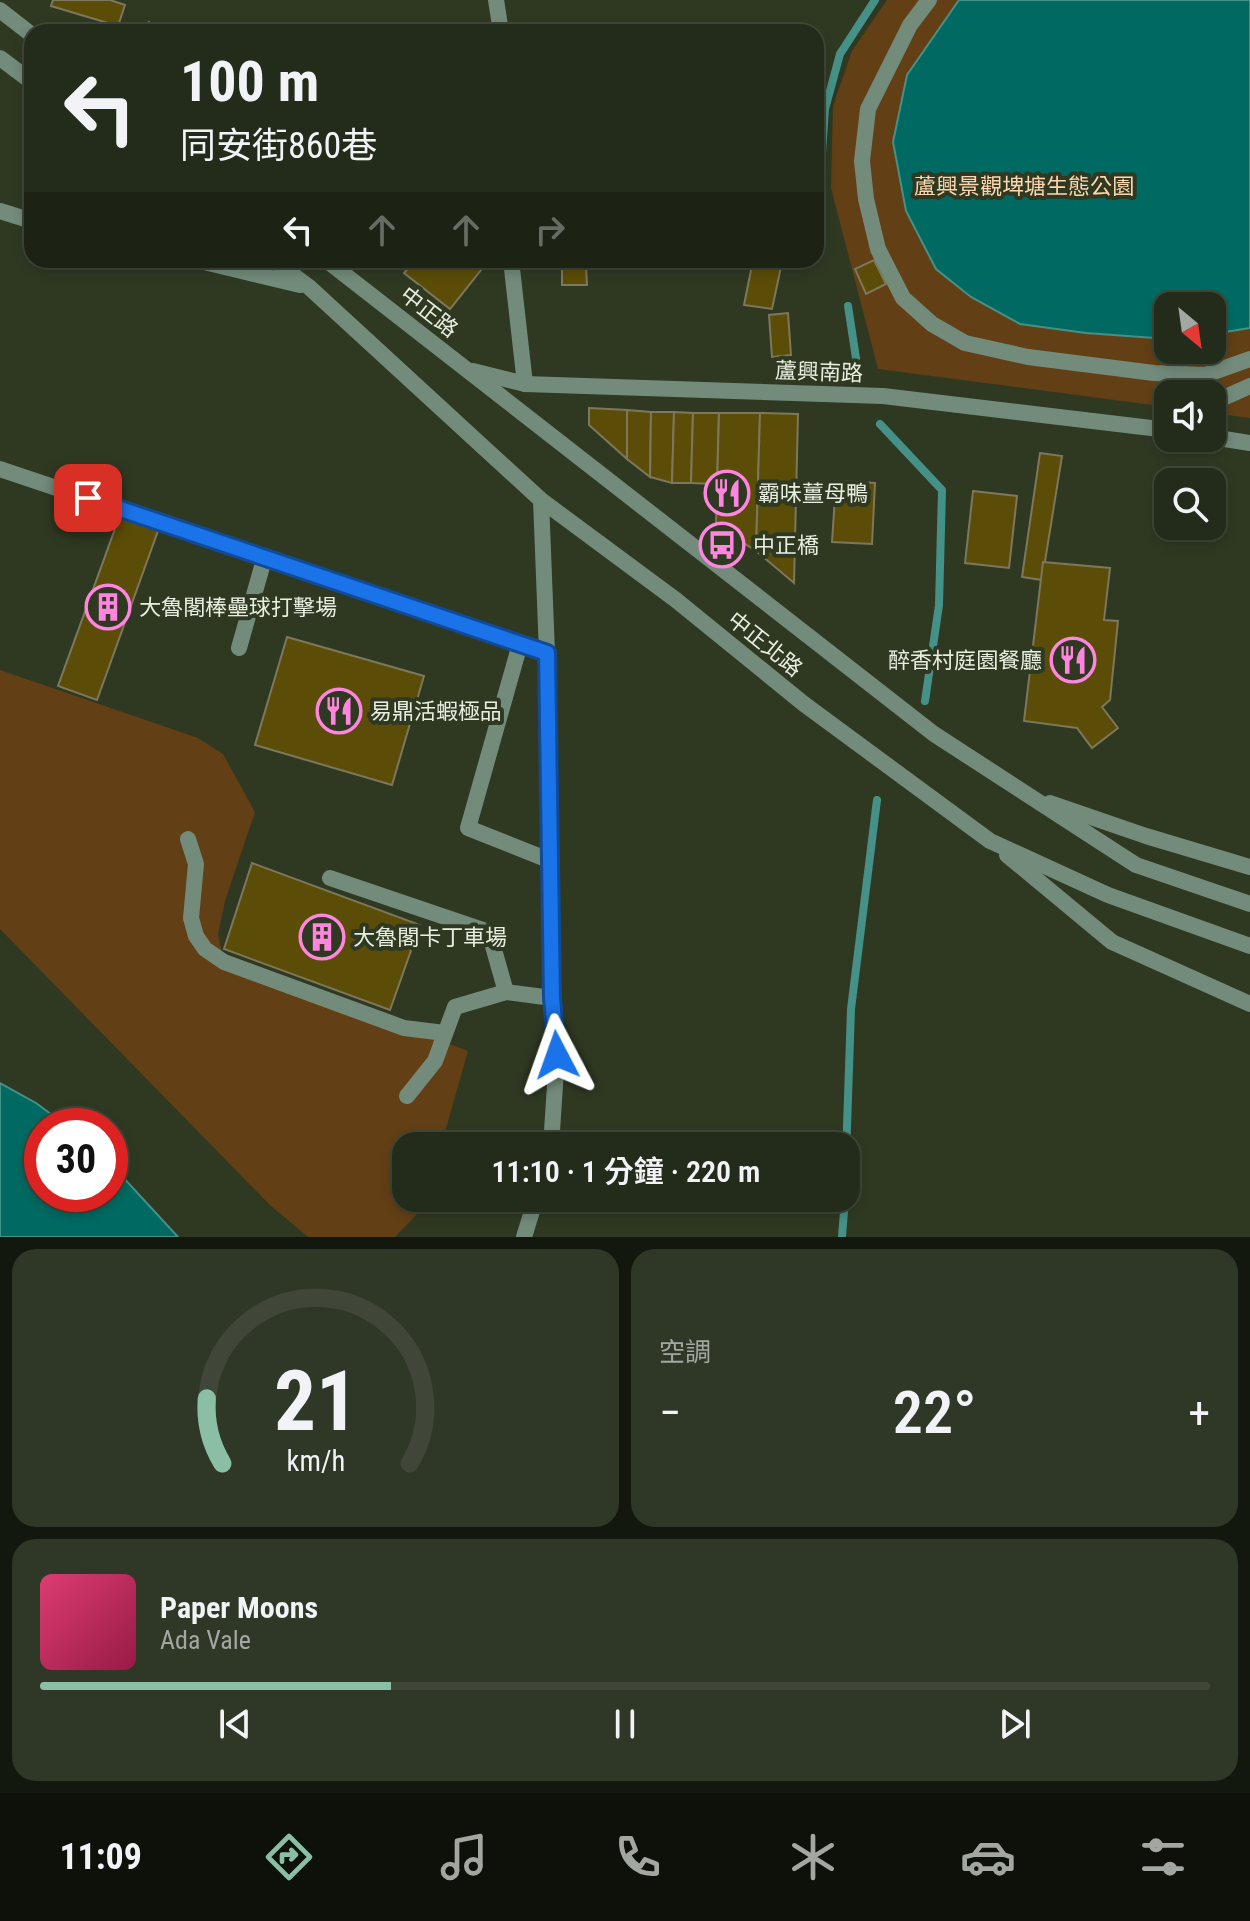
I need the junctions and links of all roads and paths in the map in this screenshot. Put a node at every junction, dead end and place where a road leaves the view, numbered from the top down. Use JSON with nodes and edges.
{"nodes":[{"id":1,"x":496,"y":0,"type":"edge"},
{"id":2,"x":929,"y":0,"type":"edge"},
{"id":3,"x":0,"y":10,"type":"edge"},
{"id":4,"x":500,"y":24,"type":"edge"},
{"id":5,"x":24,"y":29,"type":"edge"},
{"id":6,"x":0,"y":58,"type":"edge"},
{"id":7,"x":24,"y":76,"type":"edge"},
{"id":8,"x":0,"y":211,"type":"edge"},
{"id":9,"x":24,"y":218,"type":"edge"},
{"id":10,"x":229,"y":268,"type":"edge"},
{"id":11,"x":284,"y":268,"type":"edge"},
{"id":12,"x":336,"y":268,"type":"edge"},
{"id":13,"x":512,"y":268,"type":"edge"},
{"id":14,"x":309,"y":287,"type":"junction"},
{"id":15,"x":1250,"y":359,"type":"edge"},
{"id":16,"x":467,"y":370,"type":"junction"},
{"id":17,"x":525,"y":384,"type":"junction"},
{"id":18,"x":1250,"y":386,"type":"edge"},
{"id":19,"x":1226,"y":397,"type":"edge"},
{"id":20,"x":1154,"y":426,"type":"edge"},
{"id":21,"x":1226,"y":439,"type":"edge"},
{"id":22,"x":1250,"y":443,"type":"edge"},
{"id":23,"x":0,"y":469,"type":"edge"},
{"id":24,"x":541,"y":500,"type":"junction"},
{"id":25,"x":265,"y":556,"type":"junction"},
{"id":26,"x":520,"y":644,"type":"junction"},
{"id":27,"x":239,"y":648,"type":"dead end"},
{"id":28,"x":547,"y":653,"type":"junction"},
{"id":29,"x":1027,"y":794,"type":"junction"},
{"id":30,"x":188,"y":839,"type":"dead end"},
{"id":31,"x":990,"y":841,"type":"junction"},
{"id":32,"x":551,"y":861,"type":"junction"},
{"id":33,"x":1250,"y":867,"type":"edge"},
{"id":34,"x":330,"y":878,"type":"dead end"},
{"id":35,"x":1250,"y":904,"type":"edge"},
{"id":36,"x":1250,"y":946,"type":"edge"},
{"id":37,"x":506,"y":992,"type":"junction"},
{"id":38,"x":552,"y":998,"type":"junction"},
{"id":39,"x":1250,"y":1004,"type":"edge"},
{"id":40,"x":445,"y":1033,"type":"junction"},
{"id":41,"x":407,"y":1096,"type":"dead end"},
{"id":42,"x":552,"y":1132,"type":"edge"},
{"id":43,"x":532,"y":1212,"type":"edge"},
{"id":44,"x":524,"y":1237,"type":"edge"}],
"edges":[{"from":1,"to":4,"type":"street"},
{"from":2,"to":15,"type":"street"},
{"from":3,"to":5,"type":"street"},
{"from":6,"to":7,"type":"street"},
{"from":8,"to":9,"type":"street"},
{"from":10,"to":14,"type":"street"},
{"from":11,"to":14,"type":"street"},
{"from":12,"to":16,"type":"street","name":"中正路"},
{"from":13,"to":17,"type":"street"},
{"from":14,"to":24,"type":"street","name":"中正北路"},
{"from":16,"to":17,"type":"street","name":"蘆興南路"},
{"from":16,"to":29,"type":"street","name":"中正北路"},
{"from":17,"to":20,"type":"street","name":"蘆興南路"},
{"from":18,"to":19,"type":"street"},
{"from":21,"to":22,"type":"street"},
{"from":23,"to":25,"type":"street"},
{"from":24,"to":28,"type":"street"},
{"from":24,"to":31,"type":"street","name":"中正北路"},
{"from":25,"to":26,"type":"street"},
{"from":25,"to":27,"type":"street"},
{"from":26,"to":28,"type":"street"},
{"from":26,"to":32,"type":"street"},
{"from":28,"to":32,"type":"street"},
{"from":29,"to":33,"type":"street"},
{"from":29,"to":35,"type":"street","name":"中正北路"},
{"from":30,"to":40,"type":"street"},
{"from":31,"to":36,"type":"street","name":"中正北路"},
{"from":31,"to":39,"type":"street"},
{"from":32,"to":38,"type":"street"},
{"from":34,"to":37,"type":"street"},
{"from":37,"to":38,"type":"street"},
{"from":37,"to":40,"type":"street"},
{"from":38,"to":42,"type":"street"},
{"from":40,"to":41,"type":"street"},
{"from":43,"to":44,"type":"street"}]}
